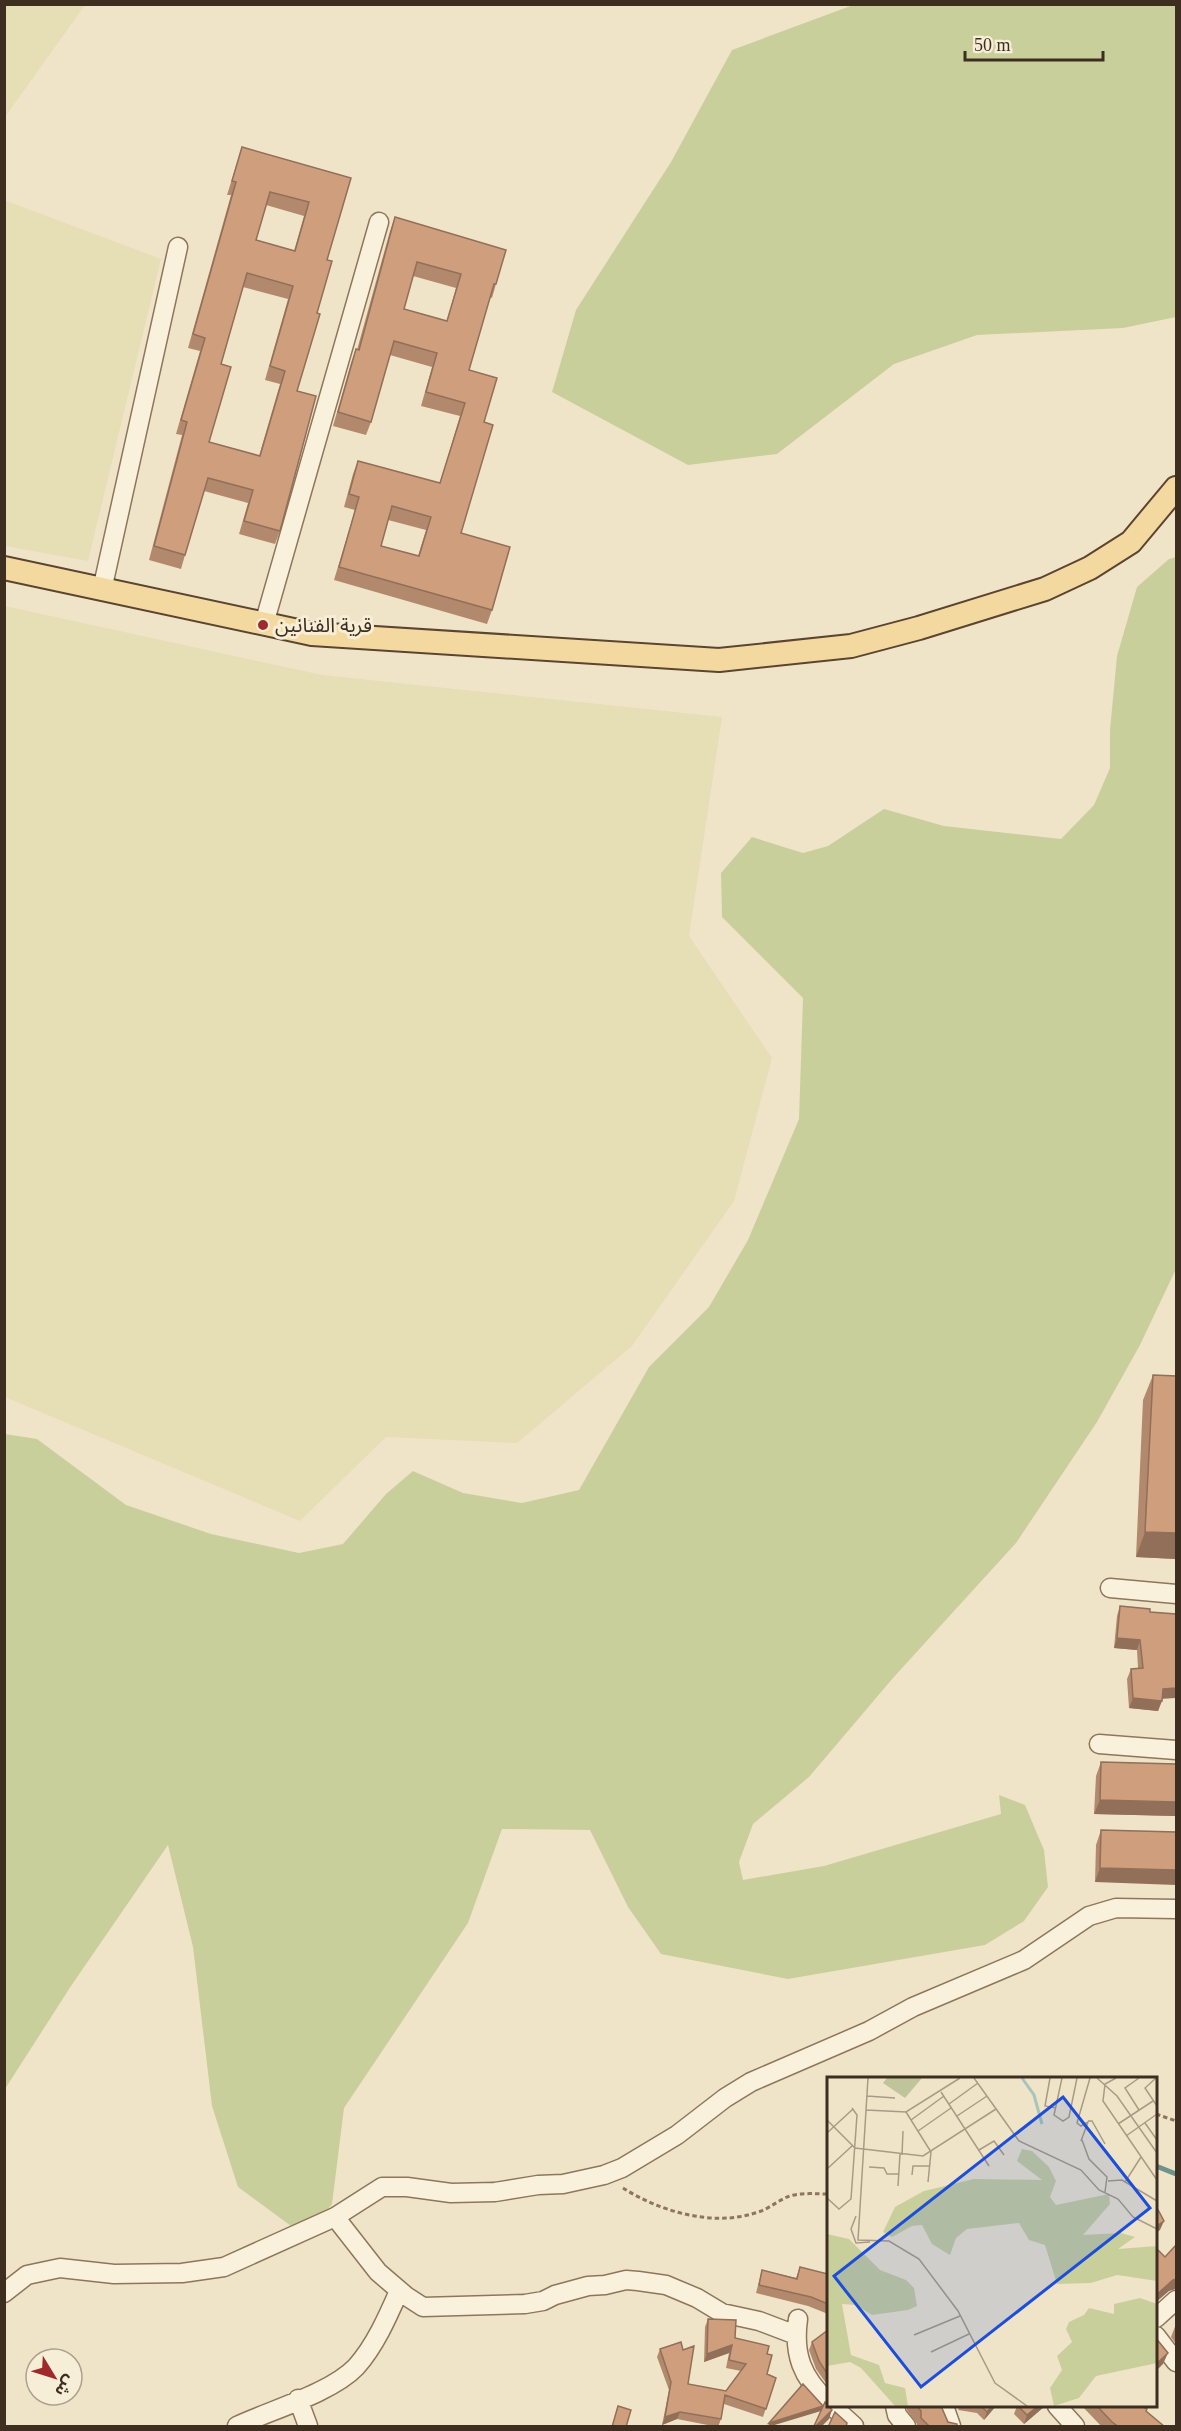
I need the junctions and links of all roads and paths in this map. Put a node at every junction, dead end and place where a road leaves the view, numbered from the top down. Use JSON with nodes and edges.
{"nodes":[{"id":1,"x":379,"y":222,"type":"dead end"},
{"id":2,"x":178,"y":247,"type":"dead end"},
{"id":3,"x":1176,"y":488,"type":"edge"},
{"id":4,"x":4,"y":568,"type":"edge"},
{"id":5,"x":102,"y":590,"type":"junction"},
{"id":6,"x":264,"y":624,"type":"junction"},
{"id":7,"x":1110,"y":1588,"type":"dead end"},
{"id":8,"x":1176,"y":1594,"type":"edge"},
{"id":9,"x":1099,"y":1744,"type":"dead end"},
{"id":10,"x":1176,"y":1750,"type":"edge"},
{"id":11,"x":1176,"y":1909,"type":"edge"},
{"id":12,"x":1157,"y":2115,"type":"edge"},
{"id":13,"x":1176,"y":2121,"type":"edge"},
{"id":14,"x":604,"y":2175,"type":"junction"},
{"id":15,"x":827,"y":2194,"type":"edge"},
{"id":16,"x":335,"y":2217,"type":"junction"},
{"id":17,"x":399,"y":2291,"type":"junction"},
{"id":18,"x":4,"y":2293,"type":"edge"},
{"id":19,"x":1176,"y":2300,"type":"edge"},
{"id":20,"x":1157,"y":2316,"type":"edge"},
{"id":21,"x":1157,"y":2338,"type":"edge"},
{"id":22,"x":1176,"y":2362,"type":"edge"},
{"id":23,"x":298,"y":2400,"type":"junction"},
{"id":24,"x":827,"y":2401,"type":"edge"},
{"id":25,"x":833,"y":2407,"type":"edge"},
{"id":26,"x":895,"y":2407,"type":"edge"},
{"id":27,"x":944,"y":2407,"type":"edge"},
{"id":28,"x":1058,"y":2407,"type":"edge"},
{"id":29,"x":237,"y":2427,"type":"edge"},
{"id":30,"x":308,"y":2427,"type":"edge"},
{"id":31,"x":854,"y":2427,"type":"edge"},
{"id":32,"x":906,"y":2427,"type":"edge"},
{"id":33,"x":951,"y":2427,"type":"edge"},
{"id":34,"x":1075,"y":2427,"type":"edge"}],
"edges":[{"from":1,"to":6,"type":"street"},
{"from":2,"to":5,"type":"street"},
{"from":3,"to":6,"type":"main road"},
{"from":4,"to":5,"type":"main road"},
{"from":5,"to":6,"type":"main road"},
{"from":7,"to":8,"type":"street"},
{"from":9,"to":10,"type":"street"},
{"from":11,"to":14,"type":"street"},
{"from":12,"to":13,"type":"path"},
{"from":14,"to":15,"type":"path"},
{"from":14,"to":16,"type":"street"},
{"from":16,"to":17,"type":"street"},
{"from":16,"to":18,"type":"street"},
{"from":17,"to":23,"type":"street"},
{"from":17,"to":24,"type":"street"},
{"from":19,"to":20,"type":"street"},
{"from":21,"to":22,"type":"street"},
{"from":23,"to":29,"type":"street"},
{"from":23,"to":30,"type":"street"},
{"from":25,"to":31,"type":"street"},
{"from":26,"to":32,"type":"street"},
{"from":27,"to":33,"type":"street"},
{"from":28,"to":34,"type":"street"}]}
